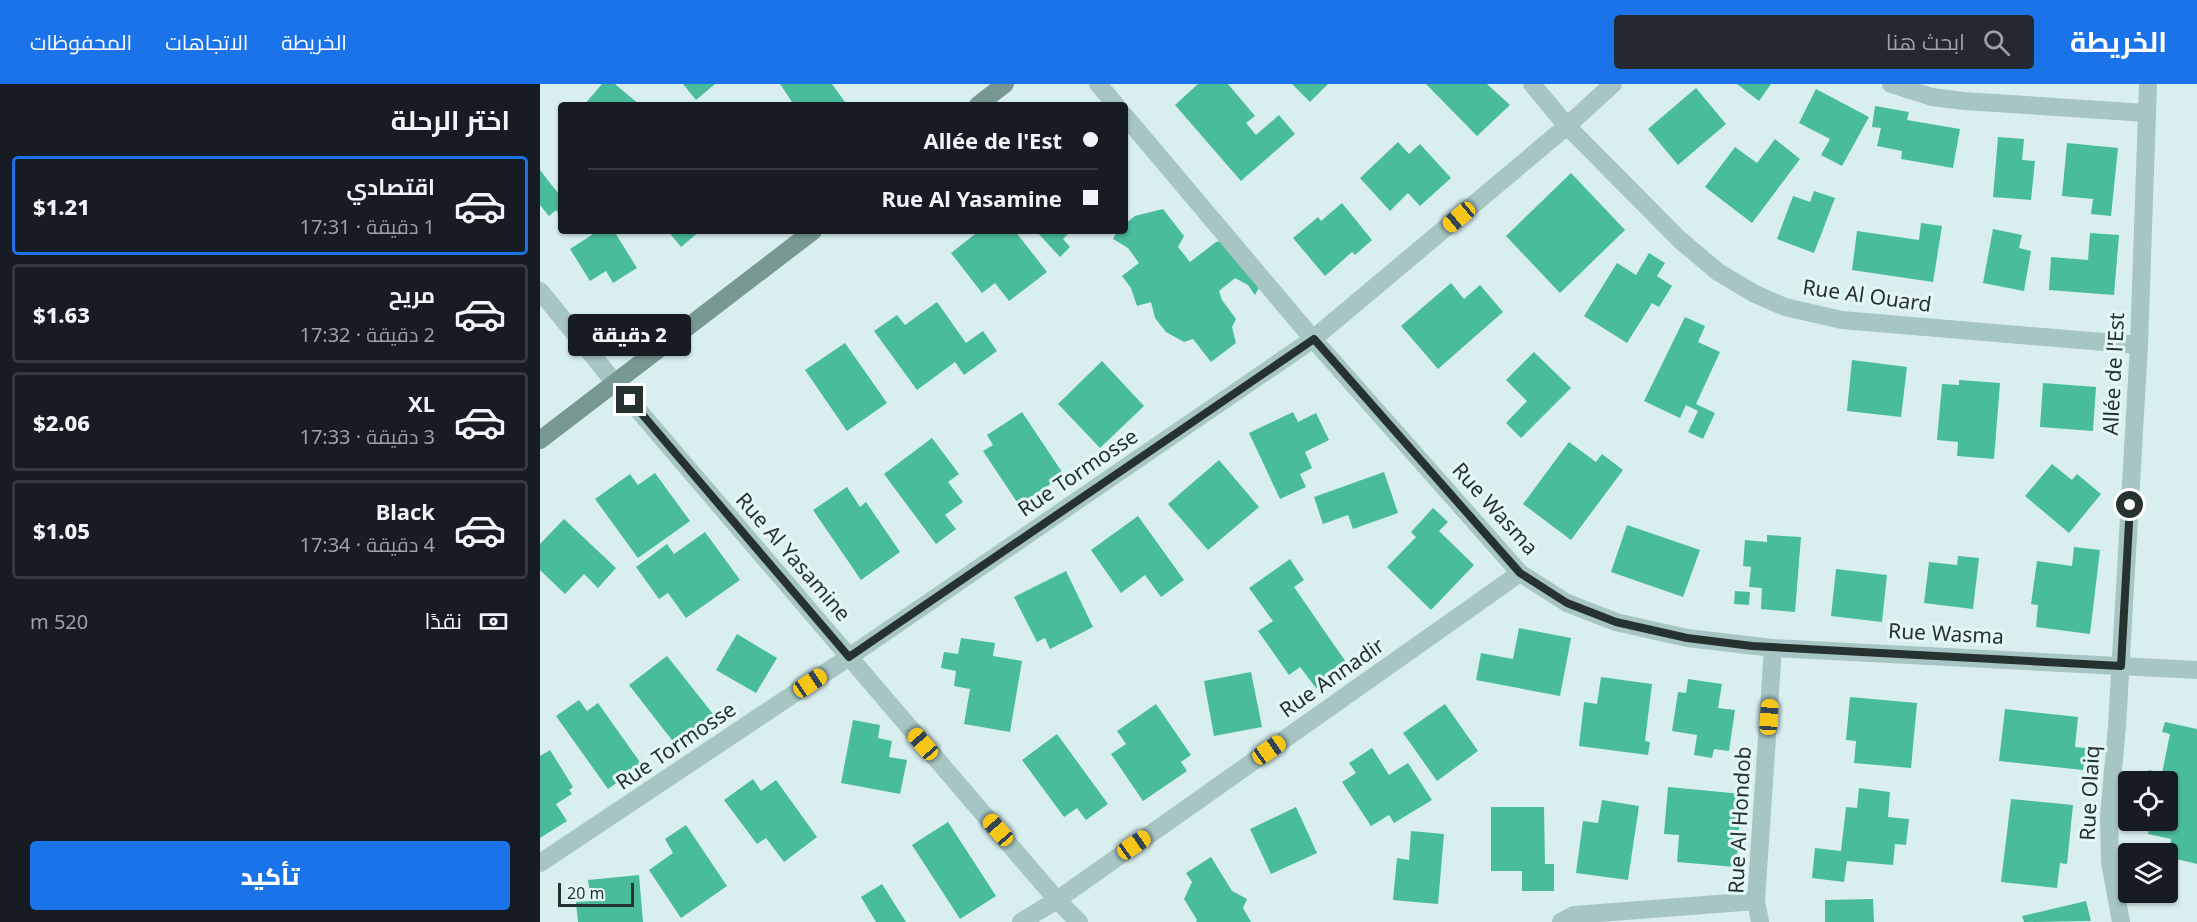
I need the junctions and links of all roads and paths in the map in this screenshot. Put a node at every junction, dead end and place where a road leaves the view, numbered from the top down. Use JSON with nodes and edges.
{"nodes":[{"id":1,"x":1098,"y":84,"type":"edge"},
{"id":2,"x":1532,"y":84,"type":"edge"},
{"id":3,"x":1613,"y":84,"type":"edge"},
{"id":4,"x":1891,"y":84,"type":"edge"},
{"id":5,"x":2148,"y":84,"type":"edge"},
{"id":6,"x":998,"y":87,"type":"edge"},
{"id":7,"x":981,"y":102,"type":"edge"},
{"id":8,"x":1113,"y":102,"type":"edge"},
{"id":9,"x":2146,"y":113,"type":"junction"},
{"id":10,"x":1128,"y":120,"type":"edge"},
{"id":11,"x":1568,"y":126,"type":"junction"},
{"id":12,"x":809,"y":234,"type":"edge"},
{"id":13,"x":540,"y":291,"type":"edge"},
{"id":14,"x":1314,"y":339,"type":"junction"},
{"id":15,"x":2139,"y":345,"type":"junction"},
{"id":16,"x":615,"y":383,"type":"junction"},
{"id":17,"x":540,"y":440,"type":"edge"},
{"id":18,"x":1520,"y":573,"type":"junction"},
{"id":19,"x":1773,"y":648,"type":"junction"},
{"id":20,"x":849,"y":657,"type":"junction"},
{"id":21,"x":2121,"y":666,"type":"junction"},
{"id":22,"x":2197,"y":670,"type":"edge"},
{"id":23,"x":540,"y":863,"type":"edge"},
{"id":24,"x":1057,"y":900,"type":"junction"},
{"id":25,"x":1756,"y":901,"type":"junction"},
{"id":26,"x":1021,"y":922,"type":"edge"},
{"id":27,"x":1079,"y":922,"type":"edge"},
{"id":28,"x":1561,"y":922,"type":"edge"},
{"id":29,"x":1761,"y":922,"type":"edge"},
{"id":30,"x":2121,"y":922,"type":"edge"}],
"edges":[{"from":1,"to":8,"type":"street"},
{"from":2,"to":11,"type":"street","name":"Rue Al Ouard"},
{"from":3,"to":11,"type":"street","name":"Rue Tormosse"},
{"from":4,"to":9,"type":"street"},
{"from":5,"to":9,"type":"street","name":"Allée de l'Est"},
{"from":6,"to":7,"type":"street"},
{"from":9,"to":15,"type":"street","name":"Allée de l'Est"},
{"from":10,"to":14,"type":"street","name":"Rue Wasma"},
{"from":11,"to":14,"type":"street","name":"Rue Tormosse"},
{"from":11,"to":15,"type":"street","name":"Rue Al Ouard"},
{"from":12,"to":16,"type":"street"},
{"from":13,"to":16,"type":"street","name":"Rue Al Yasamine"},
{"from":14,"to":18,"type":"street","name":"Rue Wasma"},
{"from":14,"to":20,"type":"street","name":"Rue Tormosse"},
{"from":15,"to":21,"type":"street","name":"Allée de l'Est"},
{"from":16,"to":17,"type":"street"},
{"from":16,"to":20,"type":"street","name":"Rue Al Yasamine"},
{"from":18,"to":19,"type":"street","name":"Rue Wasma"},
{"from":18,"to":24,"type":"street","name":"Rue Annadir"},
{"from":19,"to":21,"type":"street","name":"Rue Wasma"},
{"from":19,"to":25,"type":"street","name":"Rue Al Hondob"},
{"from":20,"to":23,"type":"street","name":"Rue Tormosse"},
{"from":20,"to":24,"type":"street","name":"Rue Al Yasamine"},
{"from":21,"to":22,"type":"street","name":"Rue Wasma"},
{"from":21,"to":30,"type":"street","name":"Rue Olaiq"},
{"from":24,"to":26,"type":"street","name":"Rue Annadir"},
{"from":24,"to":27,"type":"street","name":"Rue Al Yasamine"},
{"from":25,"to":28,"type":"street"},
{"from":25,"to":29,"type":"street","name":"Rue Al Hondob"}]}
